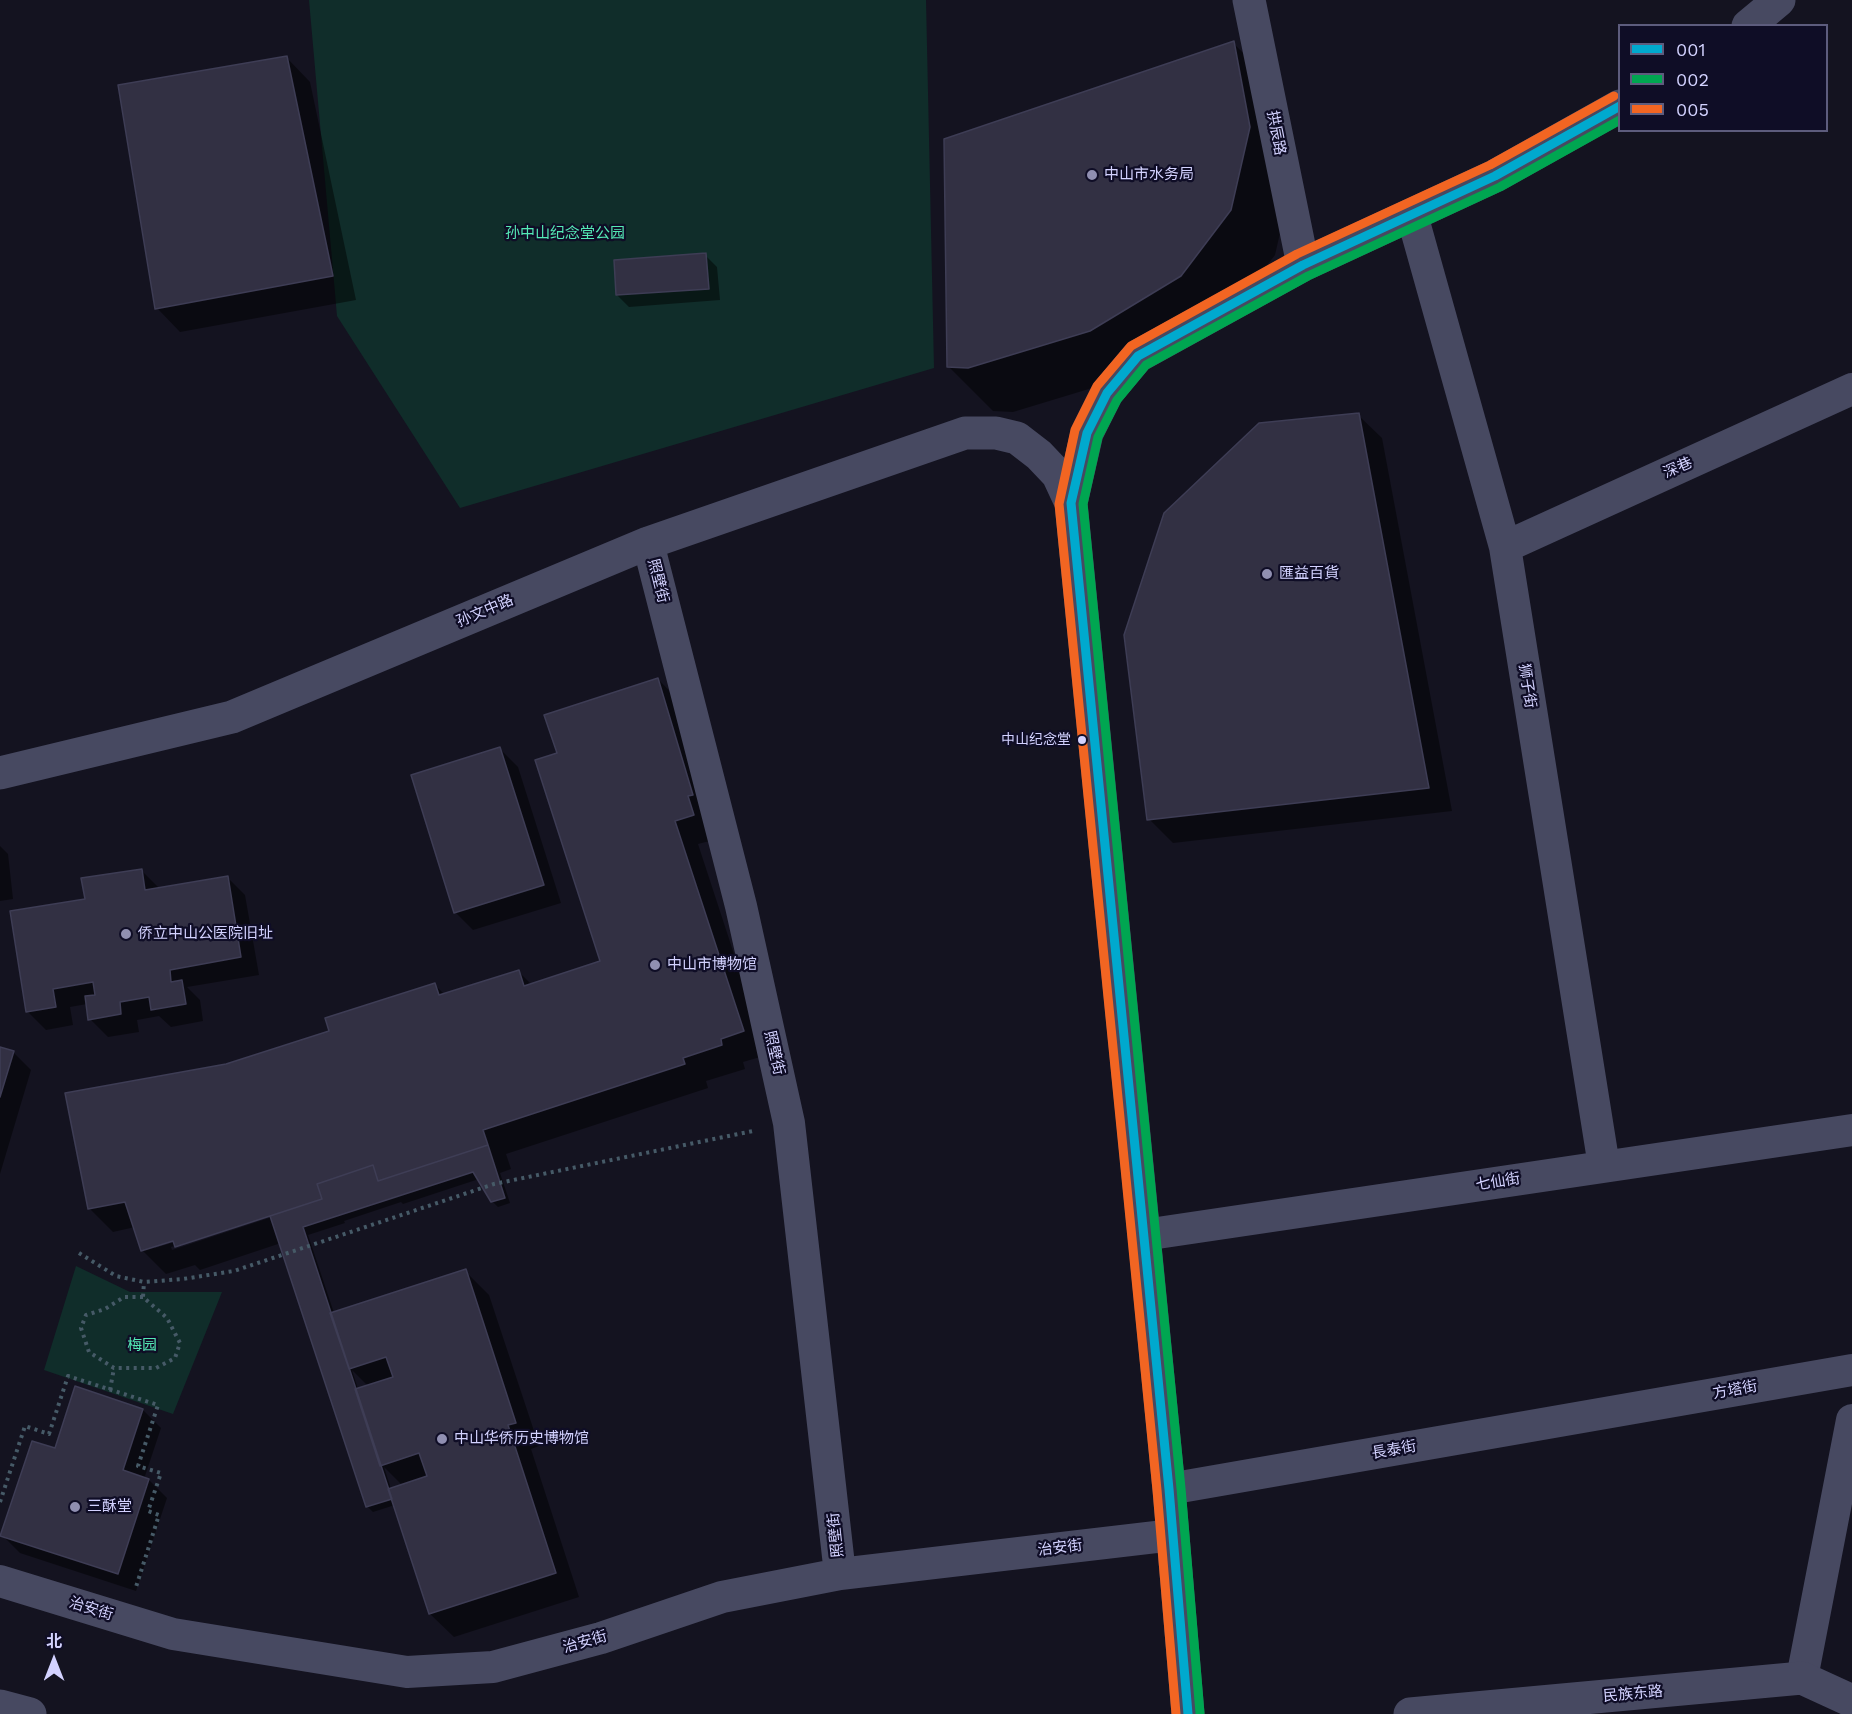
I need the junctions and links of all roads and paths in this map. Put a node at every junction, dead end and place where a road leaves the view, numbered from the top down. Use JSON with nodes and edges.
{"nodes":[{"id":1,"x":1249,"y":0,"type":"edge"},
{"id":2,"x":1779,"y":0,"type":"edge"},
{"id":3,"x":1750,"y":24,"type":"edge"},
{"id":4,"x":1618,"y":107,"type":"edge"},
{"id":5,"x":1412,"y":215,"type":"junction"},
{"id":6,"x":1303,"y":265,"type":"junction"},
{"id":7,"x":1852,"y":389,"type":"edge"},
{"id":8,"x":1071,"y":503,"type":"junction"},
{"id":9,"x":648,"y":543,"type":"junction"},
{"id":10,"x":1505,"y":547,"type":"junction"},
{"id":11,"x":0,"y":773,"type":"edge"},
{"id":12,"x":789,"y":1123,"type":"junction"},
{"id":13,"x":1852,"y":1130,"type":"edge"},
{"id":14,"x":1604,"y":1167,"type":"junction"},
{"id":15,"x":1144,"y":1236,"type":"junction"},
{"id":16,"x":79,"y":1253,"type":"dead end"},
{"id":17,"x":144,"y":1282,"type":"junction"},
{"id":18,"x":143,"y":1297,"type":"junction"},
{"id":19,"x":114,"y":1368,"type":"junction"},
{"id":20,"x":1852,"y":1370,"type":"edge"},
{"id":21,"x":110,"y":1389,"type":"junction"},
{"id":22,"x":1618,"y":1411,"type":"joint"},
{"id":23,"x":1852,"y":1420,"type":"edge"},
{"id":24,"x":1169,"y":1489,"type":"junction"},
{"id":25,"x":0,"y":1502,"type":"edge"},
{"id":26,"x":1173,"y":1535,"type":"junction"},
{"id":27,"x":840,"y":1574,"type":"junction"},
{"id":28,"x":0,"y":1581,"type":"edge"},
{"id":29,"x":135,"y":1589,"type":"dead end"},
{"id":30,"x":1802,"y":1678,"type":"junction"},
{"id":31,"x":1852,"y":1701,"type":"edge"},
{"id":32,"x":0,"y":1706,"type":"edge"},
{"id":33,"x":30,"y":1714,"type":"edge"},
{"id":34,"x":1188,"y":1714,"type":"edge"},
{"id":35,"x":1410,"y":1714,"type":"edge"}],
"edges":[{"from":1,"to":6,"type":"street","name":"拱辰路"},
{"from":2,"to":3,"type":"street"},
{"from":4,"to":5,"type":"street"},
{"from":5,"to":6,"type":"street"},
{"from":5,"to":10,"type":"street","name":"狮子街"},
{"from":6,"to":8,"type":"street"},
{"from":7,"to":10,"type":"street","name":"深巷"},
{"from":8,"to":9,"type":"street","name":"孙文中路"},
{"from":8,"to":15,"type":"street"},
{"from":9,"to":11,"type":"street","name":"孙文中路"},
{"from":9,"to":12,"type":"street","name":"照壁街"},
{"from":10,"to":14,"type":"street","name":"狮子街"},
{"from":12,"to":17,"type":"path"},
{"from":12,"to":27,"type":"street","name":"照壁街"},
{"from":13,"to":14,"type":"street","name":"七仙街"},
{"from":14,"to":15,"type":"street","name":"七仙街"},
{"from":15,"to":24,"type":"street"},
{"from":16,"to":17,"type":"path"},
{"from":17,"to":18,"type":"path"},
{"from":18,"to":19,"type":"path"},
{"from":18,"to":19,"type":"path"},
{"from":19,"to":21,"type":"path"},
{"from":20,"to":22,"type":"street","name":"方塔街"},
{"from":21,"to":25,"type":"path"},
{"from":21,"to":29,"type":"path"},
{"from":22,"to":24,"type":"street","name":"長泰街"},
{"from":23,"to":30,"type":"street"},
{"from":24,"to":26,"type":"street"},
{"from":26,"to":27,"type":"street","name":"治安街"},
{"from":26,"to":34,"type":"street"},
{"from":27,"to":28,"type":"street","name":"治安街"},
{"from":30,"to":31,"type":"street","name":"民族东路"},
{"from":30,"to":35,"type":"street","name":"民族东路"},
{"from":32,"to":33,"type":"street"}]}
